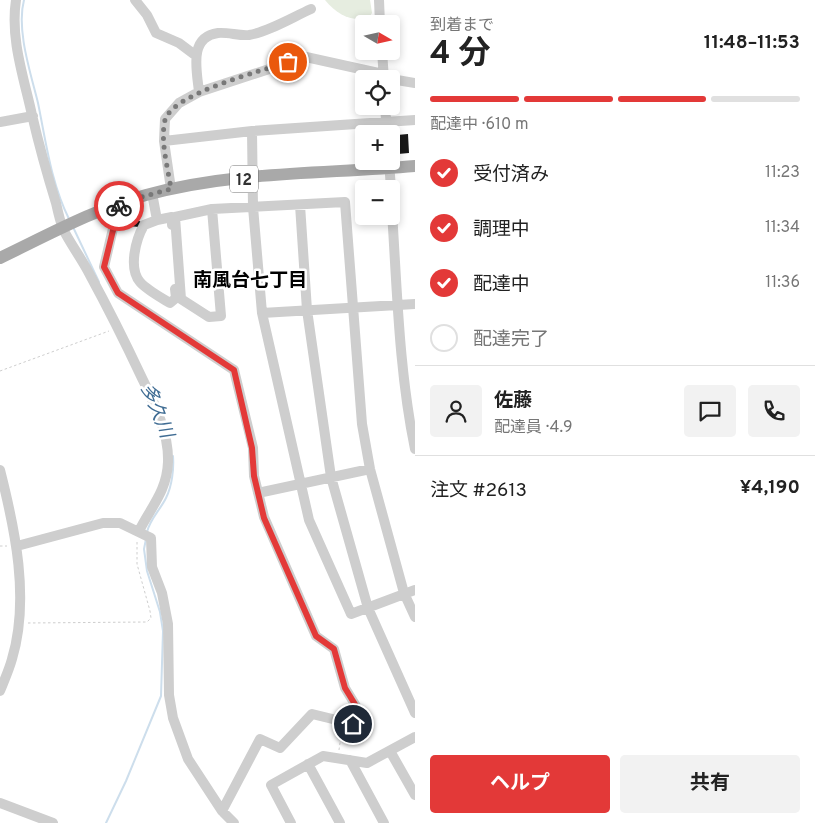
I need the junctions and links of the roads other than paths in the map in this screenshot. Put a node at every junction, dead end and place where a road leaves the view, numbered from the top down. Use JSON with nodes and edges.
{"nodes":[{"id":1,"x":16,"y":0,"type":"edge"},
{"id":2,"x":135,"y":0,"type":"edge"},
{"id":3,"x":379,"y":0,"type":"edge"},
{"id":4,"x":311,"y":9,"type":"dead end"},
{"id":5,"x":380,"y":15,"type":"edge"},
{"id":6,"x":195,"y":55,"type":"junction"},
{"id":7,"x":356,"y":70,"type":"edge"},
{"id":8,"x":400,"y":80,"type":"edge"},
{"id":9,"x":415,"y":83,"type":"edge"},
{"id":10,"x":200,"y":92,"type":"junction"},
{"id":11,"x":386,"y":115,"type":"edge"},
{"id":12,"x":33,"y":116,"type":"junction"},
{"id":13,"x":415,"y":120,"type":"edge"},
{"id":14,"x":386,"y":121,"type":"junction"},
{"id":15,"x":0,"y":122,"type":"edge"},
{"id":16,"x":386,"y":125,"type":"edge"},
{"id":17,"x":252,"y":131,"type":"junction"},
{"id":18,"x":164,"y":140,"type":"junction"},
{"id":19,"x":400,"y":165,"type":"edge"},
{"id":20,"x":415,"y":166,"type":"edge"},
{"id":21,"x":355,"y":168,"type":"edge"},
{"id":22,"x":253,"y":177,"type":"junction"},
{"id":23,"x":171,"y":189,"type":"junction"},
{"id":24,"x":152,"y":193,"type":"junction"},
{"id":25,"x":119,"y":203,"type":"junction"},
{"id":26,"x":300,"y":205,"type":"junction"},
{"id":27,"x":254,"y":207,"type":"junction"},
{"id":28,"x":212,"y":209,"type":"junction"},
{"id":29,"x":157,"y":220,"type":"junction"},
{"id":30,"x":393,"y":225,"type":"edge"},
{"id":31,"x":63,"y":228,"type":"junction"},
{"id":32,"x":0,"y":258,"type":"edge"},
{"id":33,"x":93,"y":276,"type":"junction"},
{"id":34,"x":110,"y":282,"type":"junction"},
{"id":35,"x":415,"y":304,"type":"edge"},
{"id":36,"x":398,"y":305,"type":"junction"},
{"id":37,"x":352,"y":307,"type":"junction"},
{"id":38,"x":307,"y":310,"type":"junction"},
{"id":39,"x":262,"y":313,"type":"junction"},
{"id":40,"x":415,"y":449,"type":"edge"},
{"id":41,"x":370,"y":469,"type":"junction"},
{"id":42,"x":0,"y":470,"type":"edge"},
{"id":43,"x":331,"y":478,"type":"junction"},
{"id":44,"x":299,"y":484,"type":"junction"},
{"id":45,"x":258,"y":493,"type":"junction"},
{"id":46,"x":145,"y":534,"type":"junction"},
{"id":47,"x":17,"y":546,"type":"junction"},
{"id":48,"x":415,"y":590,"type":"edge"},
{"id":49,"x":404,"y":593,"type":"junction"},
{"id":50,"x":368,"y":608,"type":"junction"},
{"id":51,"x":415,"y":617,"type":"edge"},
{"id":52,"x":0,"y":692,"type":"edge"},
{"id":53,"x":415,"y":713,"type":"edge"},
{"id":54,"x":415,"y":737,"type":"edge"},
{"id":55,"x":390,"y":750,"type":"junction"},
{"id":56,"x":350,"y":760,"type":"junction"},
{"id":57,"x":308,"y":764,"type":"junction"},
{"id":58,"x":415,"y":795,"type":"edge"},
{"id":59,"x":0,"y":803,"type":"edge"},
{"id":60,"x":222,"y":811,"type":"junction"},
{"id":61,"x":53,"y":823,"type":"edge"},
{"id":62,"x":234,"y":823,"type":"edge"},
{"id":63,"x":291,"y":823,"type":"edge"},
{"id":64,"x":340,"y":823,"type":"edge"},
{"id":65,"x":384,"y":823,"type":"edge"}],
"edges":[{"from":1,"to":12,"type":"street"},
{"from":2,"to":6,"type":"street"},
{"from":3,"to":5,"type":"street"},
{"from":4,"to":6,"type":"street"},
{"from":6,"to":10,"type":"street"},
{"from":7,"to":10,"type":"street"},
{"from":8,"to":9,"type":"street"},
{"from":10,"to":18,"type":"street"},
{"from":11,"to":14,"type":"street"},
{"from":12,"to":15,"type":"street"},
{"from":12,"to":31,"type":"street"},
{"from":13,"to":14,"type":"street"},
{"from":14,"to":16,"type":"street"},
{"from":14,"to":17,"type":"street"},
{"from":17,"to":18,"type":"street"},
{"from":17,"to":22,"type":"street"},
{"from":18,"to":23,"type":"street"},
{"from":19,"to":20,"type":"main road","number":"12"},
{"from":21,"to":22,"type":"main road","number":"12"},
{"from":22,"to":23,"type":"main road","number":"12"},
{"from":22,"to":27,"type":"street"},
{"from":23,"to":24,"type":"main road","number":"12"},
{"from":24,"to":25,"type":"main road","number":"12"},
{"from":24,"to":29,"type":"street"},
{"from":25,"to":31,"type":"main road","number":"12"},
{"from":25,"to":34,"type":"street"},
{"from":26,"to":27,"type":"street"},
{"from":26,"to":37,"type":"street"},
{"from":26,"to":38,"type":"street"},
{"from":27,"to":28,"type":"street"},
{"from":27,"to":39,"type":"street"},
{"from":28,"to":28,"type":"street"},
{"from":29,"to":29,"type":"street"},
{"from":30,"to":36,"type":"street"},
{"from":31,"to":32,"type":"main road","number":"12"},
{"from":31,"to":33,"type":"street"},
{"from":33,"to":34,"type":"street"},
{"from":33,"to":46,"type":"street"},
{"from":34,"to":45,"type":"street"},
{"from":35,"to":36,"type":"street"},
{"from":36,"to":37,"type":"street"},
{"from":36,"to":40,"type":"street"},
{"from":37,"to":38,"type":"street"},
{"from":37,"to":41,"type":"street"},
{"from":38,"to":39,"type":"street"},
{"from":38,"to":43,"type":"street"},
{"from":39,"to":44,"type":"street"},
{"from":41,"to":43,"type":"street"},
{"from":41,"to":49,"type":"street"},
{"from":42,"to":47,"type":"street"},
{"from":43,"to":44,"type":"street"},
{"from":43,"to":50,"type":"street"},
{"from":44,"to":45,"type":"street"},
{"from":44,"to":50,"type":"street"},
{"from":45,"to":60,"type":"street"},
{"from":46,"to":47,"type":"street"},
{"from":46,"to":60,"type":"street"},
{"from":47,"to":52,"type":"street"},
{"from":48,"to":49,"type":"street"},
{"from":49,"to":50,"type":"street"},
{"from":49,"to":51,"type":"street"},
{"from":50,"to":53,"type":"street"},
{"from":54,"to":55,"type":"street"},
{"from":55,"to":56,"type":"street"},
{"from":55,"to":58,"type":"street"},
{"from":56,"to":57,"type":"street"},
{"from":56,"to":65,"type":"street"},
{"from":57,"to":63,"type":"street"},
{"from":57,"to":64,"type":"street"},
{"from":59,"to":61,"type":"street"},
{"from":60,"to":62,"type":"street"}]}
